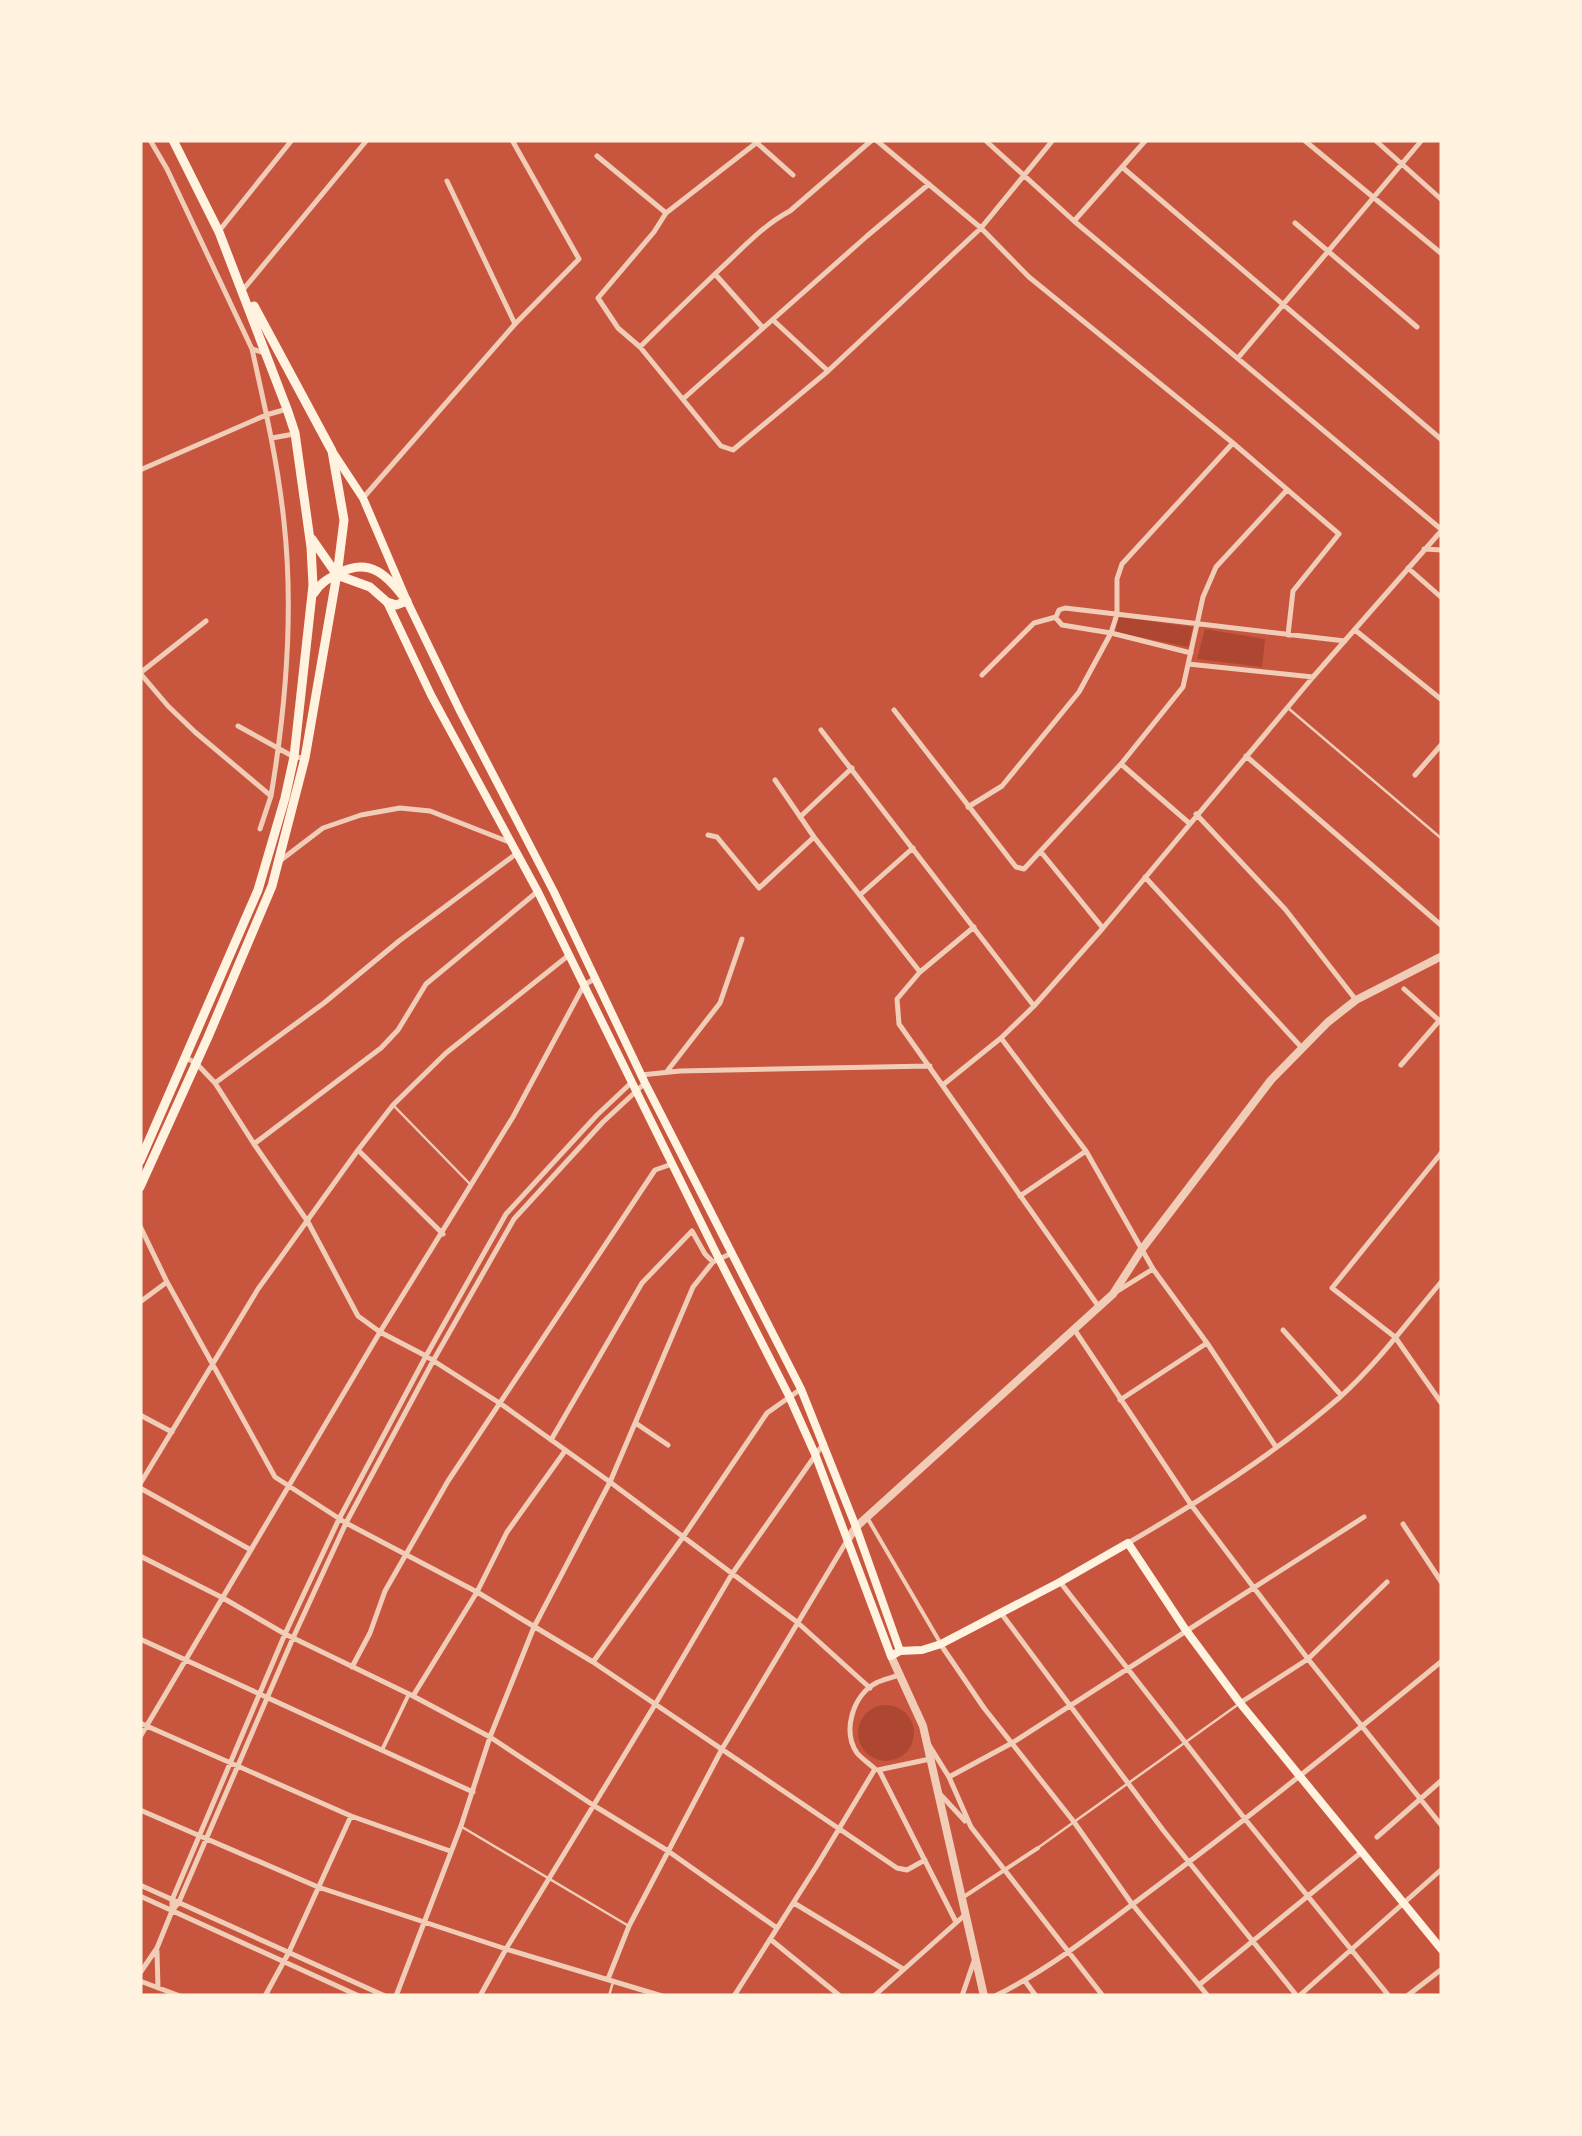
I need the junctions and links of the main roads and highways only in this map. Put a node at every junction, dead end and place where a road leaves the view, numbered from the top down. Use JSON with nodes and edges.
{"nodes":[{"id":1,"x":173,"y":140,"type":"edge"},
{"id":2,"x":242,"y":288,"type":"junction"},
{"id":3,"x":332,"y":450,"type":"junction"},
{"id":4,"x":309,"y":532,"type":"junction"},
{"id":5,"x":337,"y":575,"type":"junction"},
{"id":6,"x":312,"y":596,"type":"junction"},
{"id":7,"x":407,"y":601,"type":"junction"},
{"id":8,"x":387,"y":602,"type":"junction"},
{"id":9,"x":300,"y":757,"type":"junction"},
{"id":10,"x":191,"y":1060,"type":"junction"},
{"id":11,"x":140,"y":1161,"type":"edge"},
{"id":12,"x":140,"y":1188,"type":"edge"},
{"id":13,"x":900,"y":1650,"type":"junction"},
{"id":14,"x":1442,"y":1950,"type":"edge"}],
"edges":[{"from":1,"to":2,"type":"main road"},
{"from":2,"to":3,"type":"main road"},
{"from":2,"to":4,"type":"main road"},
{"from":3,"to":5,"type":"main road"},
{"from":3,"to":7,"type":"main road"},
{"from":4,"to":5,"type":"main road"},
{"from":4,"to":6,"type":"main road"},
{"from":5,"to":6,"type":"main road"},
{"from":5,"to":7,"type":"main road"},
{"from":5,"to":8,"type":"main road"},
{"from":5,"to":9,"type":"main road"},
{"from":6,"to":9,"type":"main road"},
{"from":7,"to":8,"type":"main road"},
{"from":7,"to":13,"type":"main road"},
{"from":8,"to":13,"type":"main road"},
{"from":9,"to":10,"type":"main road"},
{"from":9,"to":10,"type":"main road"},
{"from":10,"to":11,"type":"main road"},
{"from":10,"to":12,"type":"main road"},
{"from":13,"to":14,"type":"main road"}]}
